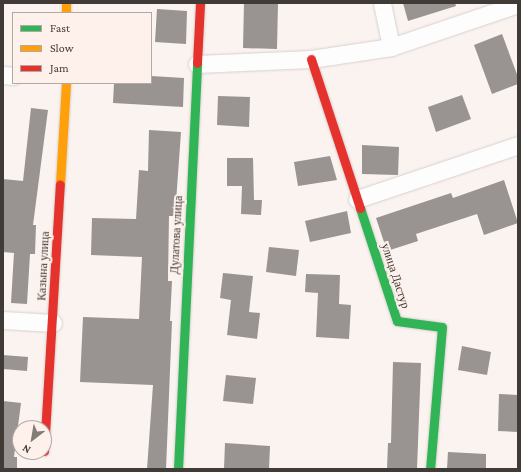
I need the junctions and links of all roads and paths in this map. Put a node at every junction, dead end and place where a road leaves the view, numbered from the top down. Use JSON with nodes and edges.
{"nodes":[{"id":1,"x":200,"y":3,"type":"edge"},
{"id":2,"x":382,"y":3,"type":"edge"},
{"id":3,"x":518,"y":4,"type":"edge"},
{"id":4,"x":391,"y":47,"type":"junction"},
{"id":5,"x":311,"y":59,"type":"junction"},
{"id":6,"x":197,"y":64,"type":"junction"},
{"id":7,"x":66,"y":84,"type":"edge"},
{"id":8,"x":518,"y":145,"type":"edge"},
{"id":9,"x":357,"y":199,"type":"junction"},
{"id":10,"x":3,"y":320,"type":"edge"},
{"id":11,"x":53,"y":324,"type":"junction"},
{"id":12,"x":46,"y":420,"type":"edge"},
{"id":13,"x":43,"y":460,"type":"edge"},
{"id":14,"x":43,"y":463,"type":"dead end"},
{"id":15,"x":178,"y":469,"type":"edge"},
{"id":16,"x":430,"y":469,"type":"edge"}],
"edges":[{"from":1,"to":6,"type":"street","name":"Дулатова улица"},
{"from":2,"to":4,"type":"street"},
{"from":3,"to":4,"type":"street"},
{"from":4,"to":5,"type":"street"},
{"from":5,"to":6,"type":"street"},
{"from":5,"to":9,"type":"street","name":"улица Дастур"},
{"from":6,"to":15,"type":"street","name":"Дулатова улица"},
{"from":7,"to":11,"type":"street","name":"Казына улица"},
{"from":8,"to":9,"type":"street"},
{"from":9,"to":16,"type":"street","name":"улица Дастур"},
{"from":10,"to":11,"type":"street"},
{"from":11,"to":12,"type":"street","name":"Казына улица"},
{"from":13,"to":14,"type":"street","name":"Казына улица"}]}
